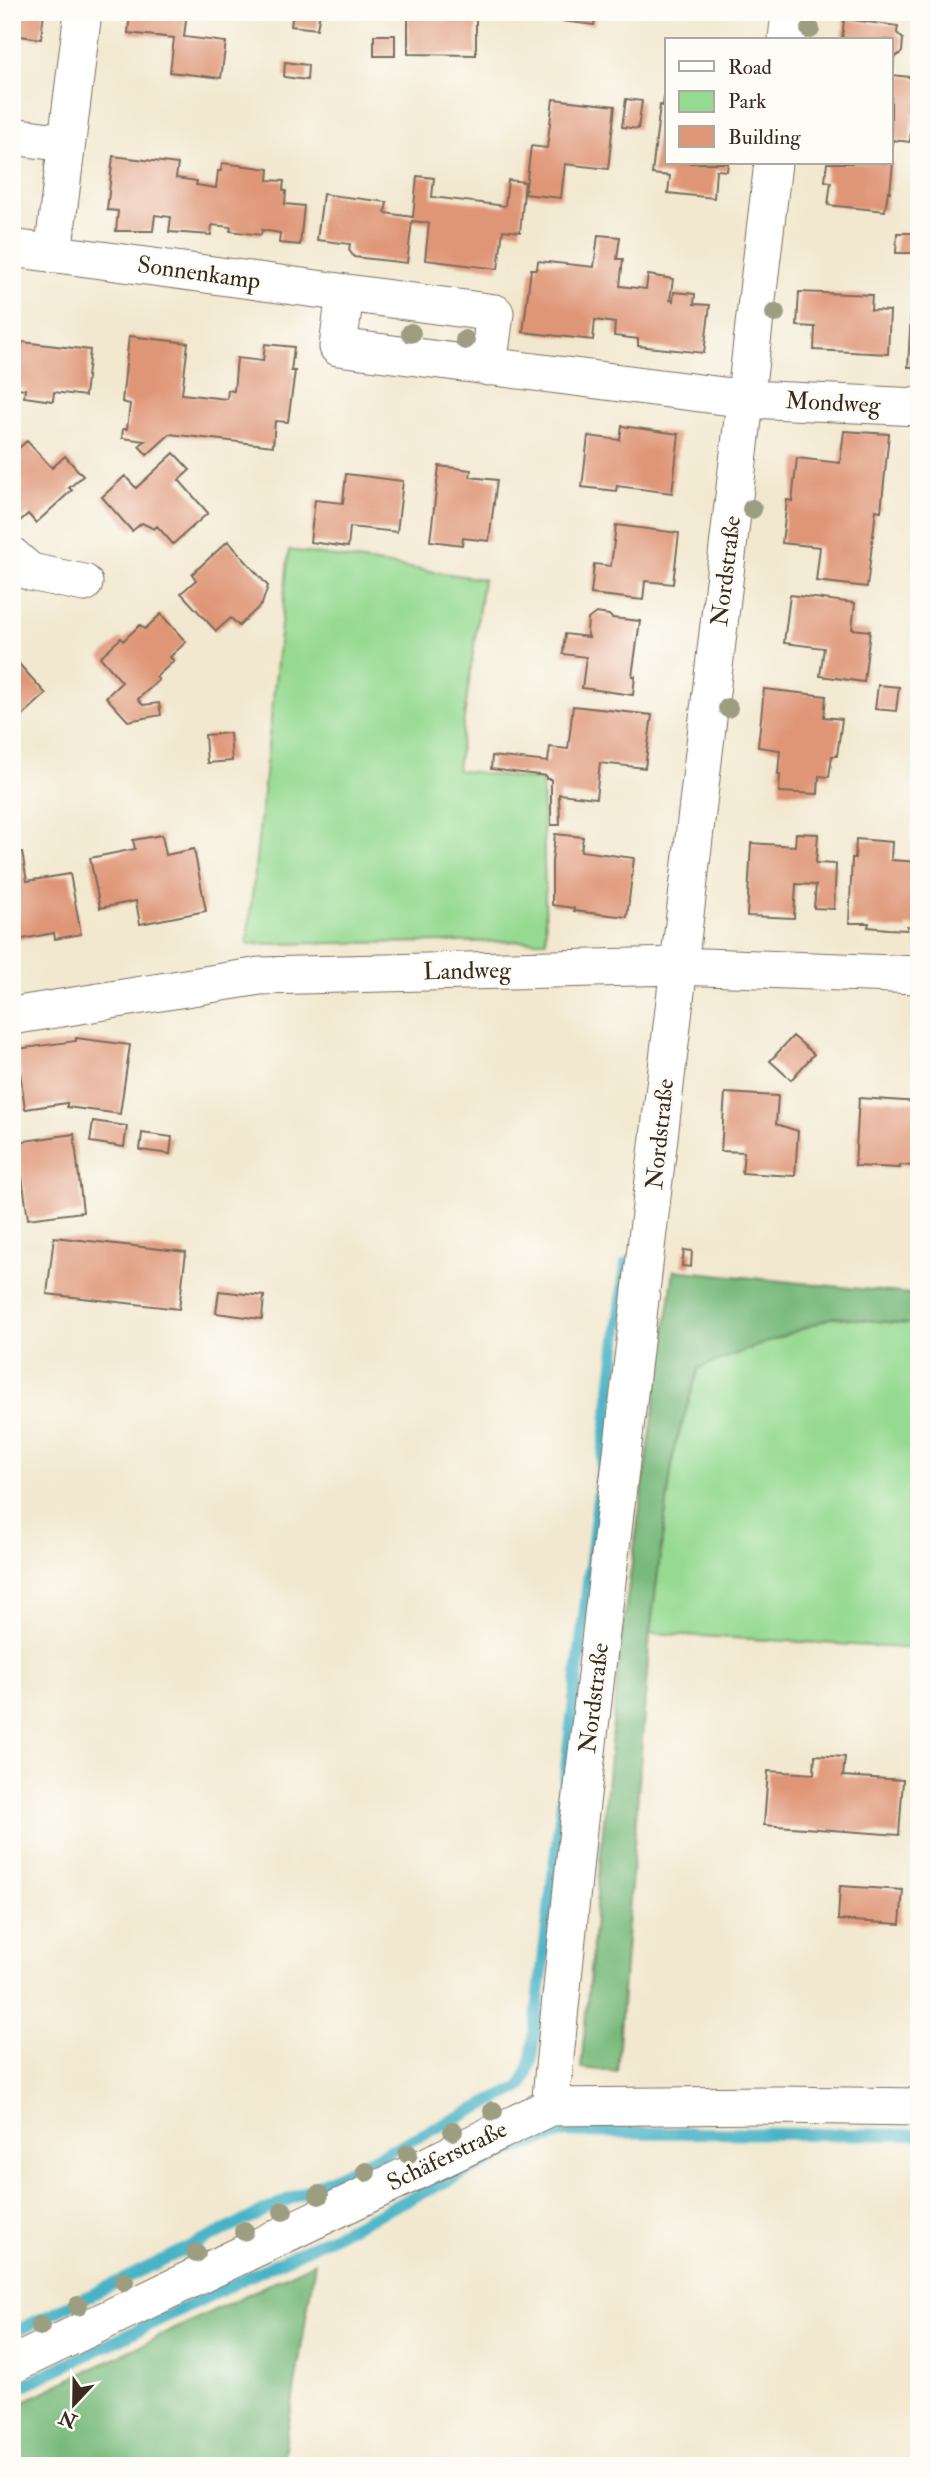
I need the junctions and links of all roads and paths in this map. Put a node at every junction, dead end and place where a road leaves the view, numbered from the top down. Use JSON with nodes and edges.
{"nodes":[{"id":1,"x":83,"y":12,"type":"edge"},
{"id":2,"x":790,"y":12,"type":"edge"},
{"id":3,"x":787,"y":38,"type":"edge"},
{"id":4,"x":12,"y":136,"type":"edge"},
{"id":5,"x":66,"y":143,"type":"junction"},
{"id":6,"x":773,"y":164,"type":"edge"},
{"id":7,"x":12,"y":248,"type":"edge"},
{"id":8,"x":53,"y":254,"type":"junction"},
{"id":9,"x":345,"y":293,"type":"junction"},
{"id":10,"x":488,"y":367,"type":"junction"},
{"id":11,"x":747,"y":399,"type":"junction"},
{"id":12,"x":919,"y":407,"type":"edge"},
{"id":13,"x":12,"y":556,"type":"edge"},
{"id":14,"x":84,"y":583,"type":"dead end"},
{"id":15,"x":678,"y":967,"type":"junction"},
{"id":16,"x":919,"y":975,"type":"edge"},
{"id":17,"x":18,"y":1015,"type":"dead end"},
{"id":18,"x":550,"y":2107,"type":"junction"},
{"id":19,"x":919,"y":2107,"type":"edge"},
{"id":20,"x":12,"y":2365,"type":"edge"}],
"edges":[{"from":1,"to":5,"type":"street"},
{"from":2,"to":3,"type":"street"},
{"from":4,"to":5,"type":"street"},
{"from":5,"to":8,"type":"street"},
{"from":6,"to":11,"type":"street","name":"Nordstraße"},
{"from":7,"to":8,"type":"street","name":"Sonnenkamp"},
{"from":8,"to":9,"type":"street","name":"Sonnenkamp"},
{"from":9,"to":10,"type":"street"},
{"from":9,"to":10,"type":"street","name":"Sonnenkamp"},
{"from":10,"to":11,"type":"street"},
{"from":11,"to":12,"type":"street","name":"Mondweg"},
{"from":11,"to":15,"type":"street","name":"Nordstraße"},
{"from":13,"to":14,"type":"street"},
{"from":15,"to":16,"type":"street","name":"Landweg"},
{"from":15,"to":17,"type":"street","name":"Landweg"},
{"from":15,"to":18,"type":"street","name":"Nordstraße"},
{"from":18,"to":19,"type":"street","name":"Schäferstraße"},
{"from":18,"to":20,"type":"street","name":"Schäferstraße"}]}
